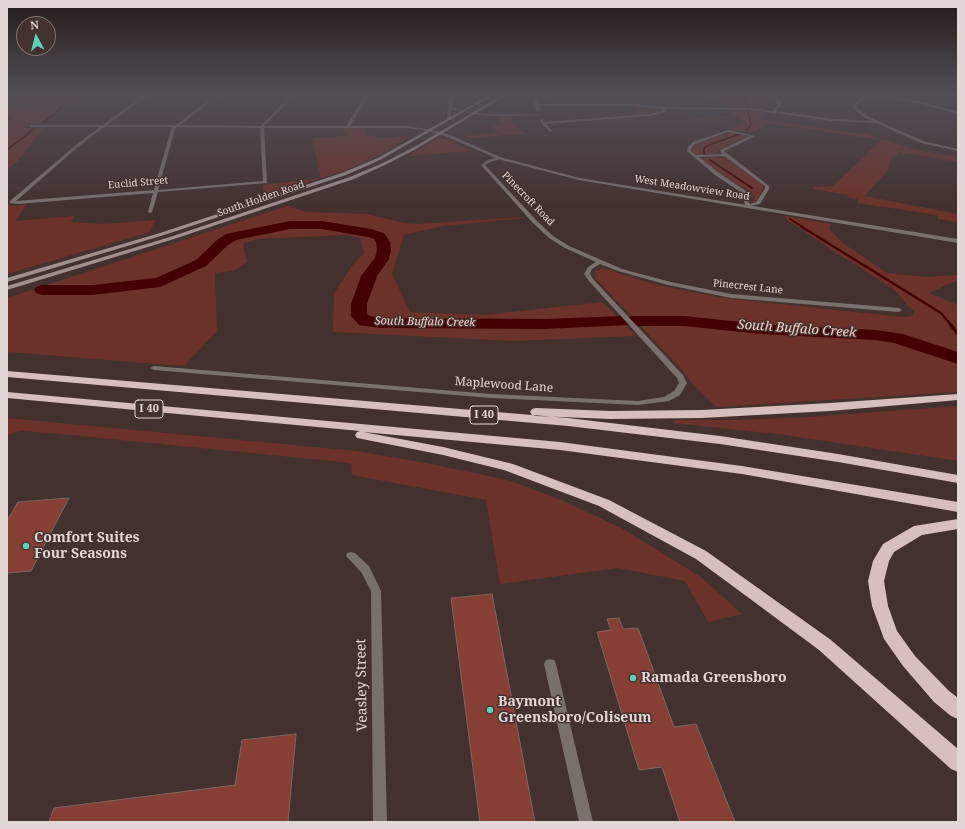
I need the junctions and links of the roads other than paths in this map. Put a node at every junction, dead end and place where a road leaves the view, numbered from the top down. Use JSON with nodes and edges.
{"nodes":[{"id":1,"x":96,"y":133,"type":"edge"},
{"id":2,"x":172,"y":133,"type":"edge"},
{"id":3,"x":262,"y":133,"type":"edge"},
{"id":4,"x":424,"y":133,"type":"edge"},
{"id":5,"x":440,"y":133,"type":"edge"},
{"id":6,"x":443,"y":133,"type":"edge"},
{"id":7,"x":724,"y":133,"type":"edge"},
{"id":8,"x":740,"y":133,"type":"edge"},
{"id":9,"x":900,"y":133,"type":"edge"},
{"id":10,"x":958,"y":150,"type":"edge"},
{"id":11,"x":725,"y":155,"type":"junction"},
{"id":12,"x":694,"y":156,"type":"junction"},
{"id":13,"x":499,"y":158,"type":"junction"},
{"id":14,"x":155,"y":191,"type":"junction"},
{"id":15,"x":748,"y":206,"type":"junction"},
{"id":16,"x":150,"y":212,"type":"dead end"},
{"id":17,"x":958,"y":240,"type":"edge"},
{"id":18,"x":599,"y":262,"type":"junction"},
{"id":19,"x":7,"y":280,"type":"edge"},
{"id":20,"x":7,"y":288,"type":"edge"},
{"id":21,"x":899,"y":310,"type":"dead end"},
{"id":22,"x":154,"y":368,"type":"dead end"},
{"id":23,"x":7,"y":374,"type":"edge"},
{"id":24,"x":7,"y":395,"type":"edge"},
{"id":25,"x":958,"y":397,"type":"edge"},
{"id":26,"x":308,"y":401,"type":"junction"},
{"id":27,"x":291,"y":422,"type":"junction"},
{"id":28,"x":958,"y":479,"type":"edge"},
{"id":29,"x":958,"y":507,"type":"edge"},
{"id":30,"x":958,"y":524,"type":"edge"},
{"id":31,"x":351,"y":556,"type":"dead end"},
{"id":32,"x":550,"y":664,"type":"dead end"},
{"id":33,"x":958,"y":710,"type":"edge"},
{"id":34,"x":958,"y":762,"type":"edge"},
{"id":35,"x":380,"y":822,"type":"edge"},
{"id":36,"x":586,"y":822,"type":"edge"}],
"edges":[{"from":1,"to":14,"type":"street","name":"Euclid Street"},
{"from":2,"to":14,"type":"street"},
{"from":3,"to":14,"type":"street","name":"Euclid Street"},
{"from":4,"to":19,"type":"main road","name":"South Holden Road"},
{"from":5,"to":20,"type":"main road","name":"South Holden Road"},
{"from":6,"to":13,"type":"street","name":"West Meadowview Road"},
{"from":7,"to":12,"type":"street"},
{"from":8,"to":11,"type":"street"},
{"from":9,"to":10,"type":"street"},
{"from":11,"to":12,"type":"street"},
{"from":11,"to":15,"type":"street"},
{"from":12,"to":15,"type":"street"},
{"from":13,"to":15,"type":"street","name":"West Meadowview Road"},
{"from":13,"to":18,"type":"street","name":"Pinecroft Road"},
{"from":14,"to":16,"type":"street"},
{"from":15,"to":17,"type":"street","name":"West Meadowview Road"},
{"from":18,"to":21,"type":"street","name":"Pinecrest Lane"},
{"from":18,"to":22,"type":"street","name":"Maplewood Lane"},
{"from":23,"to":26,"type":"highway","number":"I 40"},
{"from":24,"to":27,"type":"highway","number":"I 40"},
{"from":25,"to":26,"type":"highway"},
{"from":26,"to":28,"type":"highway","number":"I 40"},
{"from":27,"to":29,"type":"highway","number":"I 40"},
{"from":27,"to":34,"type":"highway"},
{"from":30,"to":33,"type":"highway"},
{"from":31,"to":35,"type":"street","name":"Veasley Street"},
{"from":32,"to":36,"type":"street"}]}
